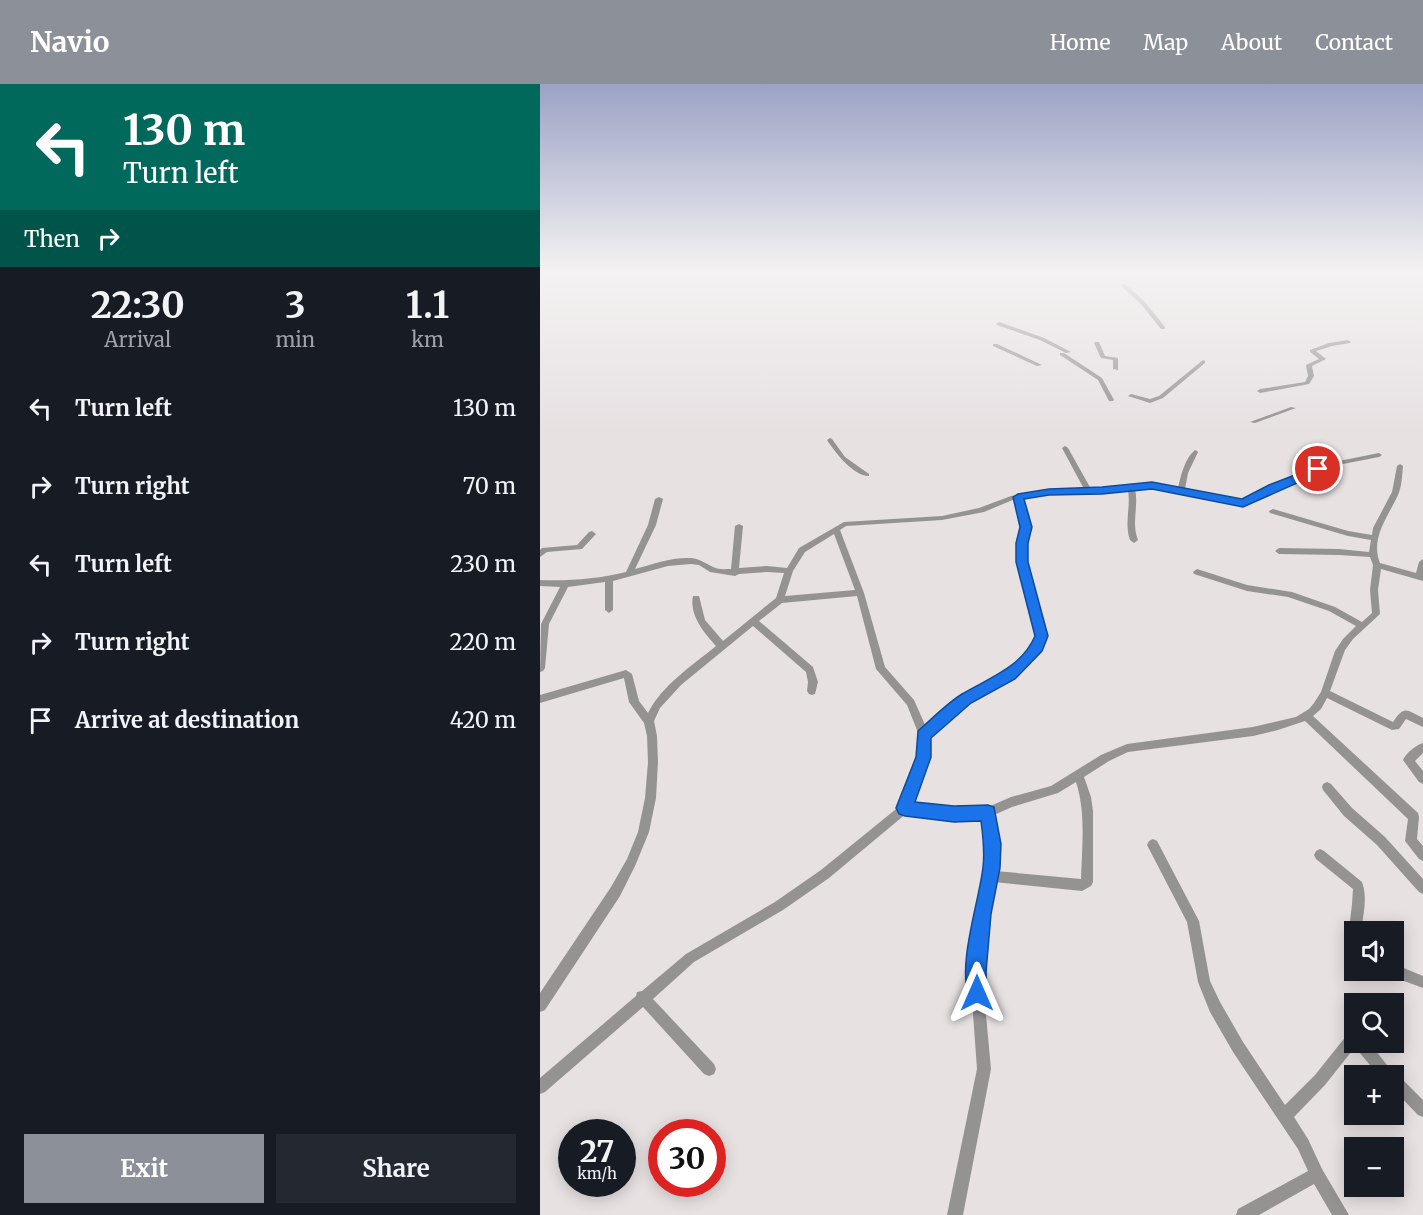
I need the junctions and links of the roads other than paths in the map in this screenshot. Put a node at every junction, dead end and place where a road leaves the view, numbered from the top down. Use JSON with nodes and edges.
{"nodes":[{"id":1,"x":1001,"y":325,"type":"edge"},
{"id":2,"x":1160,"y":325,"type":"edge"},
{"id":3,"x":1163,"y":328,"type":"dead end"},
{"id":4,"x":1347,"y":342,"type":"dead end"},
{"id":5,"x":1097,"y":343,"type":"dead end"},
{"id":6,"x":995,"y":345,"type":"dead end"},
{"id":7,"x":1203,"y":362,"type":"dead end"},
{"id":8,"x":1039,"y":365,"type":"dead end"},
{"id":9,"x":1116,"y":369,"type":"dead end"},
{"id":10,"x":1260,"y":391,"type":"dead end"},
{"id":11,"x":1131,"y":396,"type":"dead end"},
{"id":12,"x":1111,"y":399,"type":"dead end"},
{"id":13,"x":1293,"y":408,"type":"dead end"},
{"id":14,"x":1253,"y":422,"type":"dead end"},
{"id":15,"x":830,"y":440,"type":"dead end"},
{"id":16,"x":1065,"y":448,"type":"dead end"},
{"id":17,"x":1195,"y":452,"type":"dead end"},
{"id":18,"x":1379,"y":455,"type":"dead end"},
{"id":19,"x":1400,"y":465,"type":"dead end"},
{"id":20,"x":867,"y":475,"type":"dead end"},
{"id":21,"x":1131,"y":487,"type":"junction"},
{"id":22,"x":1181,"y":491,"type":"junction"},
{"id":23,"x":1089,"y":492,"type":"junction"},
{"id":24,"x":1018,"y":497,"type":"junction"},
{"id":25,"x":659,"y":499,"type":"dead end"},
{"id":26,"x":1273,"y":511,"type":"dead end"},
{"id":27,"x":740,"y":526,"type":"dead end"},
{"id":28,"x":836,"y":529,"type":"junction"},
{"id":29,"x":592,"y":534,"type":"dead end"},
{"id":30,"x":1375,"y":538,"type":"junction"},
{"id":31,"x":1134,"y":540,"type":"dead end"},
{"id":32,"x":1279,"y":551,"type":"dead end"},
{"id":33,"x":540,"y":554,"type":"edge"},
{"id":34,"x":1373,"y":555,"type":"junction"},
{"id":35,"x":1423,"y":562,"type":"edge"},
{"id":36,"x":1377,"y":565,"type":"junction"},
{"id":37,"x":789,"y":571,"type":"junction"},
{"id":38,"x":1197,"y":572,"type":"dead end"},
{"id":39,"x":629,"y":573,"type":"junction"},
{"id":40,"x":735,"y":573,"type":"junction"},
{"id":41,"x":1421,"y":578,"type":"edge"},
{"id":42,"x":609,"y":579,"type":"junction"},
{"id":43,"x":540,"y":583,"type":"edge"},
{"id":44,"x":565,"y":584,"type":"junction"},
{"id":45,"x":860,"y":593,"type":"junction"},
{"id":46,"x":696,"y":598,"type":"dead end"},
{"id":47,"x":780,"y":600,"type":"junction"},
{"id":48,"x":609,"y":610,"type":"dead end"},
{"id":49,"x":754,"y":622,"type":"junction"},
{"id":50,"x":1361,"y":625,"type":"junction"},
{"id":51,"x":723,"y":647,"type":"junction"},
{"id":52,"x":540,"y":668,"type":"edge"},
{"id":53,"x":812,"y":691,"type":"dead end"},
{"id":54,"x":1325,"y":693,"type":"junction"},
{"id":55,"x":540,"y":699,"type":"edge"},
{"id":56,"x":1306,"y":716,"type":"junction"},
{"id":57,"x":649,"y":721,"type":"junction"},
{"id":58,"x":1423,"y":723,"type":"edge"},
{"id":59,"x":924,"y":735,"type":"junction"},
{"id":60,"x":1423,"y":747,"type":"edge"},
{"id":61,"x":1078,"y":774,"type":"junction"},
{"id":62,"x":1423,"y":779,"type":"edge"},
{"id":63,"x":1327,"y":787,"type":"dead end"},
{"id":64,"x":905,"y":808,"type":"junction"},
{"id":65,"x":988,"y":812,"type":"junction"},
{"id":66,"x":1419,"y":816,"type":"edge"},
{"id":67,"x":1153,"y":845,"type":"dead end"},
{"id":68,"x":1320,"y":855,"type":"dead end"},
{"id":69,"x":1423,"y":855,"type":"edge"},
{"id":70,"x":990,"y":876,"type":"junction"},
{"id":71,"x":1423,"y":888,"type":"edge"},
{"id":72,"x":1355,"y":921,"type":"edge"},
{"id":73,"x":1404,"y":974,"type":"edge"},
{"id":74,"x":1423,"y":982,"type":"edge"},
{"id":75,"x":642,"y":998,"type":"junction"},
{"id":76,"x":540,"y":1005,"type":"edge"},
{"id":77,"x":1344,"y":1050,"type":"edge"},
{"id":78,"x":1369,"y":1053,"type":"edge"},
{"id":79,"x":1379,"y":1065,"type":"edge"},
{"id":80,"x":709,"y":1069,"type":"dead end"},
{"id":81,"x":540,"y":1087,"type":"edge"},
{"id":82,"x":1404,"y":1091,"type":"edge"},
{"id":83,"x":1423,"y":1110,"type":"edge"},
{"id":84,"x":1284,"y":1117,"type":"junction"},
{"id":85,"x":1317,"y":1174,"type":"junction"},
{"id":86,"x":955,"y":1215,"type":"edge"},
{"id":87,"x":1244,"y":1215,"type":"edge"},
{"id":88,"x":1341,"y":1215,"type":"edge"}],
"edges":[{"from":1,"to":12,"type":"street"},
{"from":2,"to":3,"type":"street"},
{"from":4,"to":10,"type":"street"},
{"from":5,"to":9,"type":"street"},
{"from":6,"to":8,"type":"street"},
{"from":7,"to":11,"type":"street"},
{"from":13,"to":14,"type":"street"},
{"from":15,"to":20,"type":"street"},
{"from":16,"to":23,"type":"street"},
{"from":17,"to":22,"type":"street"},
{"from":18,"to":22,"type":"street"},
{"from":19,"to":30,"type":"street"},
{"from":21,"to":22,"type":"street"},
{"from":21,"to":23,"type":"street"},
{"from":21,"to":31,"type":"street"},
{"from":23,"to":24,"type":"street"},
{"from":24,"to":28,"type":"street"},
{"from":24,"to":59,"type":"street"},
{"from":25,"to":39,"type":"street"},
{"from":26,"to":30,"type":"street"},
{"from":27,"to":40,"type":"street"},
{"from":28,"to":37,"type":"street"},
{"from":28,"to":45,"type":"street"},
{"from":29,"to":33,"type":"street"},
{"from":30,"to":34,"type":"street"},
{"from":32,"to":34,"type":"street"},
{"from":34,"to":36,"type":"street"},
{"from":35,"to":41,"type":"street"},
{"from":36,"to":41,"type":"street"},
{"from":36,"to":50,"type":"street"},
{"from":37,"to":40,"type":"street"},
{"from":37,"to":47,"type":"street"},
{"from":38,"to":50,"type":"street"},
{"from":39,"to":40,"type":"street"},
{"from":39,"to":42,"type":"street"},
{"from":42,"to":44,"type":"street"},
{"from":42,"to":48,"type":"street"},
{"from":43,"to":44,"type":"street"},
{"from":44,"to":52,"type":"street"},
{"from":45,"to":47,"type":"street"},
{"from":45,"to":59,"type":"street"},
{"from":46,"to":51,"type":"street"},
{"from":47,"to":49,"type":"street"},
{"from":49,"to":51,"type":"street"},
{"from":49,"to":53,"type":"street"},
{"from":50,"to":54,"type":"street"},
{"from":51,"to":57,"type":"street"},
{"from":54,"to":56,"type":"street"},
{"from":54,"to":58,"type":"street"},
{"from":55,"to":57,"type":"street"},
{"from":56,"to":61,"type":"street"},
{"from":56,"to":66,"type":"street"},
{"from":57,"to":76,"type":"street"},
{"from":59,"to":64,"type":"street"},
{"from":60,"to":62,"type":"street"},
{"from":61,"to":65,"type":"street"},
{"from":61,"to":70,"type":"street"},
{"from":63,"to":71,"type":"street"},
{"from":64,"to":65,"type":"street"},
{"from":64,"to":75,"type":"street"},
{"from":65,"to":70,"type":"street"},
{"from":66,"to":69,"type":"street"},
{"from":67,"to":84,"type":"street"},
{"from":68,"to":72,"type":"street"},
{"from":70,"to":86,"type":"street"},
{"from":73,"to":74,"type":"street"},
{"from":75,"to":80,"type":"street"},
{"from":75,"to":81,"type":"street"},
{"from":77,"to":84,"type":"street"},
{"from":78,"to":79,"type":"street"},
{"from":82,"to":83,"type":"street"},
{"from":84,"to":85,"type":"street"},
{"from":85,"to":87,"type":"street"},
{"from":85,"to":88,"type":"street"}]}
